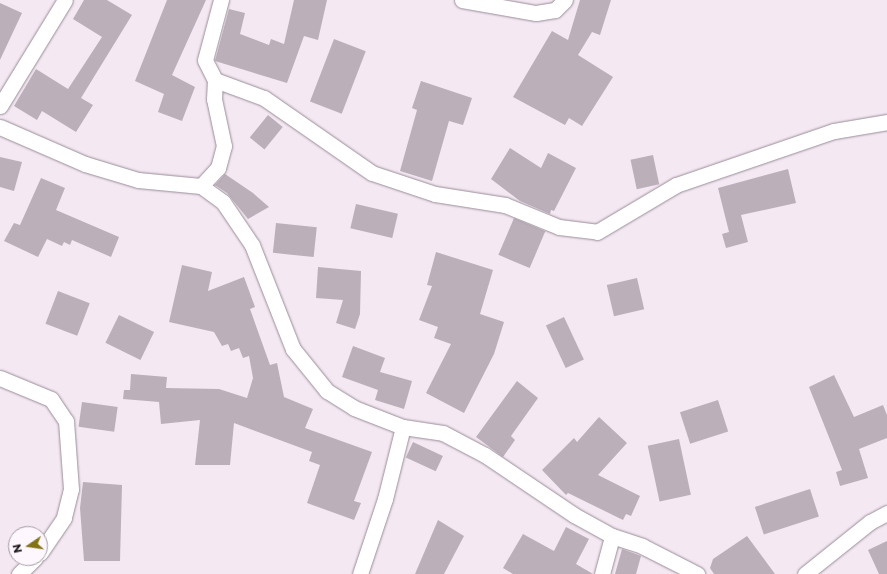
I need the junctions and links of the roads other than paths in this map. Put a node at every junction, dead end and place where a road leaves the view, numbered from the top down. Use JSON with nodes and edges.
{"nodes":[{"id":1,"x":66,"y":0,"type":"edge"},
{"id":2,"x":221,"y":0,"type":"edge"},
{"id":3,"x":462,"y":0,"type":"edge"},
{"id":4,"x":565,"y":0,"type":"edge"},
{"id":5,"x":216,"y":80,"type":"junction"},
{"id":6,"x":5,"y":88,"type":"edge"},
{"id":7,"x":0,"y":106,"type":"edge"},
{"id":8,"x":887,"y":122,"type":"edge"},
{"id":9,"x":0,"y":127,"type":"edge"},
{"id":10,"x":201,"y":186,"type":"junction"},
{"id":11,"x":0,"y":378,"type":"edge"},
{"id":12,"x":403,"y":427,"type":"junction"},
{"id":13,"x":887,"y":513,"type":"edge"},
{"id":14,"x":612,"y":536,"type":"junction"},
{"id":15,"x":48,"y":541,"type":"edge"},
{"id":16,"x":27,"y":566,"type":"edge"},
{"id":17,"x":19,"y":574,"type":"edge"},
{"id":18,"x":360,"y":574,"type":"edge"},
{"id":19,"x":602,"y":574,"type":"edge"},
{"id":20,"x":697,"y":574,"type":"edge"},
{"id":21,"x":805,"y":574,"type":"edge"}],
"edges":[{"from":1,"to":6,"type":"street"},
{"from":2,"to":5,"type":"street"},
{"from":3,"to":4,"type":"street"},
{"from":5,"to":8,"type":"street"},
{"from":5,"to":10,"type":"street"},
{"from":6,"to":7,"type":"street"},
{"from":9,"to":10,"type":"street"},
{"from":10,"to":12,"type":"street"},
{"from":11,"to":15,"type":"street"},
{"from":12,"to":14,"type":"street"},
{"from":12,"to":18,"type":"street"},
{"from":13,"to":21,"type":"street"},
{"from":14,"to":19,"type":"street"},
{"from":14,"to":20,"type":"street"},
{"from":16,"to":17,"type":"street"}]}
